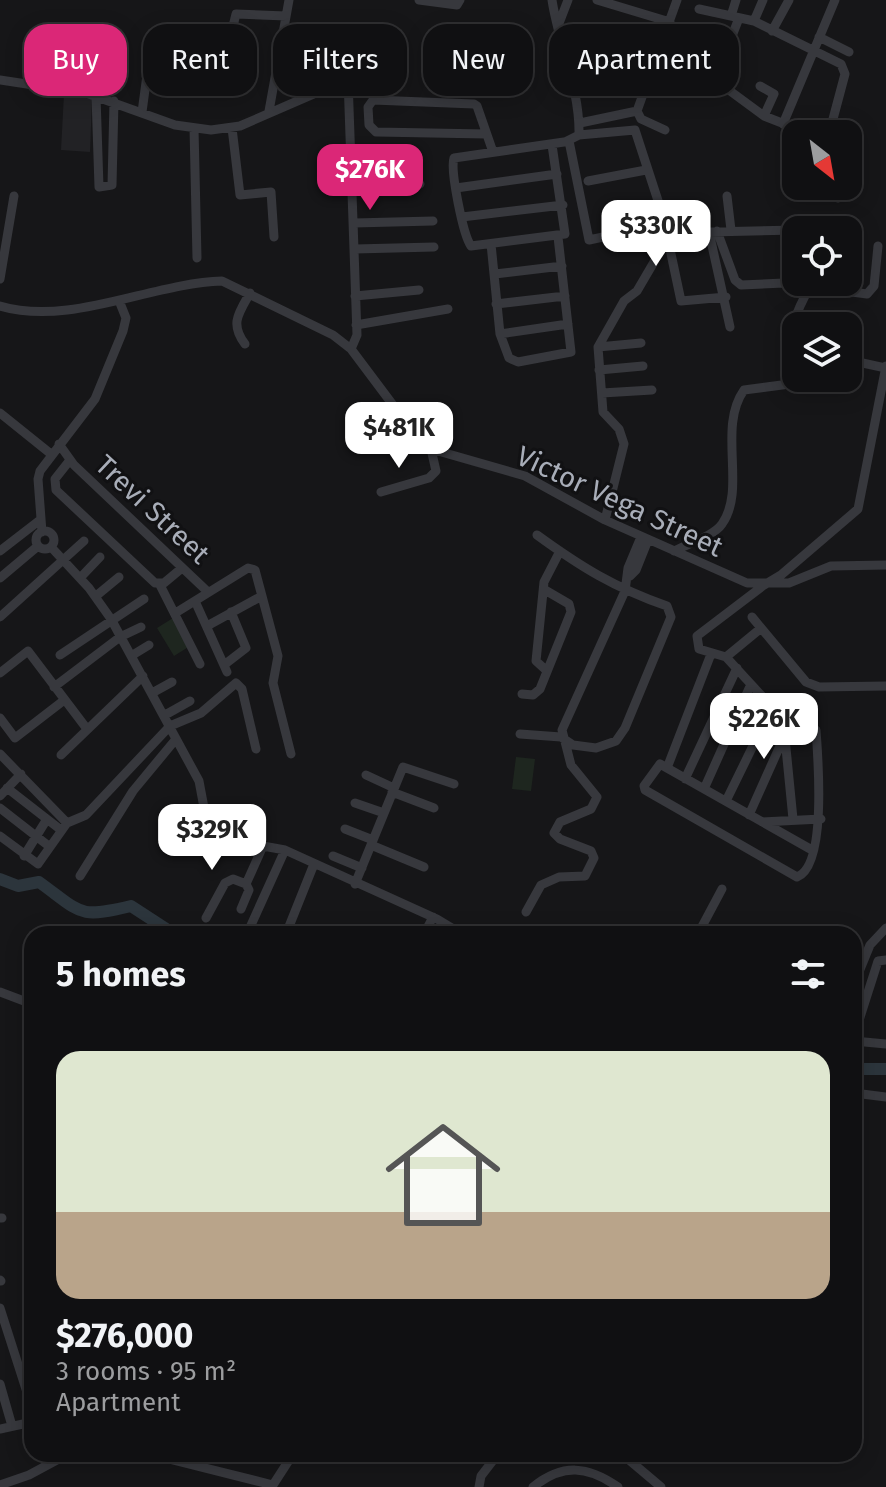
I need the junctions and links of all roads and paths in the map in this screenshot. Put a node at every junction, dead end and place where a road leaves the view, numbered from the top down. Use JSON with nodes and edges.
{"nodes":[{"id":1,"x":289,"y":0,"type":"edge"},
{"id":2,"x":419,"y":0,"type":"edge"},
{"id":3,"x":460,"y":0,"type":"edge"},
{"id":4,"x":552,"y":0,"type":"edge"},
{"id":5,"x":568,"y":0,"type":"edge"},
{"id":6,"x":597,"y":0,"type":"edge"},
{"id":7,"x":677,"y":0,"type":"edge"},
{"id":8,"x":736,"y":0,"type":"edge"},
{"id":9,"x":763,"y":0,"type":"edge"},
{"id":10,"x":789,"y":0,"type":"edge"},
{"id":11,"x":835,"y":0,"type":"edge"},
{"id":12,"x":699,"y":9,"type":"dead end"},
{"id":13,"x":286,"y":16,"type":"junction"},
{"id":14,"x":735,"y":17,"type":"junction"},
{"id":15,"x":754,"y":21,"type":"junction"},
{"id":16,"x":670,"y":22,"type":"joint"},
{"id":17,"x":234,"y":24,"type":"edge"},
{"id":18,"x":556,"y":24,"type":"edge"},
{"id":19,"x":559,"y":24,"type":"edge"},
{"id":20,"x":733,"y":24,"type":"edge"},
{"id":21,"x":772,"y":31,"type":"junction"},
{"id":22,"x":819,"y":37,"type":"junction"},
{"id":23,"x":814,"y":51,"type":"junction"},
{"id":24,"x":849,"y":52,"type":"dead end"},
{"id":25,"x":0,"y":80,"type":"edge"},
{"id":26,"x":24,"y":84,"type":"edge"},
{"id":27,"x":760,"y":86,"type":"dead end"},
{"id":28,"x":96,"y":96,"type":"joint"},
{"id":29,"x":144,"y":96,"type":"edge"},
{"id":30,"x":576,"y":96,"type":"edge"},
{"id":31,"x":641,"y":96,"type":"edge"},
{"id":32,"x":737,"y":96,"type":"edge"},
{"id":33,"x":114,"y":101,"type":"junction"},
{"id":34,"x":269,"y":111,"type":"junction"},
{"id":35,"x":637,"y":111,"type":"junction"},
{"id":36,"x":142,"y":112,"type":"junction"},
{"id":37,"x":764,"y":116,"type":"junction"},
{"id":38,"x":785,"y":120,"type":"edge"},
{"id":39,"x":832,"y":120,"type":"edge"},
{"id":40,"x":580,"y":123,"type":"junction"},
{"id":41,"x":782,"y":124,"type":"edge"},
{"id":42,"x":194,"y":128,"type":"junction"},
{"id":43,"x":232,"y":128,"type":"junction"},
{"id":44,"x":665,"y":130,"type":"dead end"},
{"id":45,"x":486,"y":134,"type":"junction"},
{"id":46,"x":579,"y":135,"type":"junction"},
{"id":47,"x":561,"y":142,"type":"junction"},
{"id":48,"x":493,"y":152,"type":"junction"},
{"id":49,"x":646,"y":170,"type":"junction"},
{"id":50,"x":557,"y":174,"type":"junction"},
{"id":51,"x":588,"y":181,"type":"dead end"},
{"id":52,"x":420,"y":184,"type":"dead end"},
{"id":53,"x":352,"y":187,"type":"junction"},
{"id":54,"x":456,"y":188,"type":"junction"},
{"id":55,"x":14,"y":196,"type":"dead end"},
{"id":56,"x":727,"y":196,"type":"dead end"},
{"id":57,"x":563,"y":205,"type":"junction"},
{"id":58,"x":462,"y":217,"type":"junction"},
{"id":59,"x":433,"y":221,"type":"dead end"},
{"id":60,"x":354,"y":223,"type":"junction"},
{"id":61,"x":664,"y":224,"type":"junction"},
{"id":62,"x":731,"y":230,"type":"junction"},
{"id":63,"x":782,"y":230,"type":"edge"},
{"id":64,"x":713,"y":232,"type":"junction"},
{"id":65,"x":274,"y":237,"type":"dead end"},
{"id":66,"x":558,"y":237,"type":"junction"},
{"id":67,"x":491,"y":244,"type":"junction"},
{"id":68,"x":878,"y":246,"type":"dead end"},
{"id":69,"x":434,"y":247,"type":"dead end"},
{"id":70,"x":355,"y":249,"type":"junction"},
{"id":71,"x":197,"y":258,"type":"dead end"},
{"id":72,"x":654,"y":262,"type":"dead end"},
{"id":73,"x":562,"y":266,"type":"junction"},
{"id":74,"x":495,"y":274,"type":"junction"},
{"id":75,"x":0,"y":279,"type":"edge"},
{"id":76,"x":782,"y":283,"type":"edge"},
{"id":77,"x":419,"y":290,"type":"dead end"},
{"id":78,"x":250,"y":293,"type":"junction"},
{"id":79,"x":862,"y":293,"type":"edge"},
{"id":80,"x":355,"y":296,"type":"junction"},
{"id":81,"x":565,"y":296,"type":"junction"},
{"id":82,"x":726,"y":297,"type":"junction"},
{"id":83,"x":120,"y":303,"type":"junction"},
{"id":84,"x":496,"y":304,"type":"junction"},
{"id":85,"x":0,"y":307,"type":"edge"},
{"id":86,"x":448,"y":309,"type":"dead end"},
{"id":87,"x":568,"y":324,"type":"junction"},
{"id":88,"x":356,"y":325,"type":"junction"},
{"id":89,"x":730,"y":327,"type":"dead end"},
{"id":90,"x":500,"y":334,"type":"junction"},
{"id":91,"x":641,"y":343,"type":"dead end"},
{"id":92,"x":245,"y":344,"type":"dead end"},
{"id":93,"x":598,"y":347,"type":"junction"},
{"id":94,"x":351,"y":349,"type":"junction"},
{"id":95,"x":862,"y":363,"type":"edge"},
{"id":96,"x":643,"y":366,"type":"dead end"},
{"id":97,"x":886,"y":367,"type":"edge"},
{"id":98,"x":599,"y":370,"type":"junction"},
{"id":99,"x":782,"y":385,"type":"edge"},
{"id":100,"x":652,"y":390,"type":"dead end"},
{"id":101,"x":602,"y":393,"type":"junction"},
{"id":102,"x":0,"y":413,"type":"edge"},
{"id":103,"x":55,"y":449,"type":"junction"},
{"id":104,"x":431,"y":449,"type":"junction"},
{"id":105,"x":69,"y":459,"type":"junction"},
{"id":106,"x":381,"y":492,"type":"dead end"},
{"id":107,"x":40,"y":520,"type":"junction"},
{"id":108,"x":605,"y":520,"type":"junction"},
{"id":109,"x":42,"y":532,"type":"junction"},
{"id":110,"x":537,"y":535,"type":"dead end"},
{"id":111,"x":644,"y":538,"type":"junction"},
{"id":112,"x":84,"y":541,"type":"dead end"},
{"id":113,"x":38,"y":546,"type":"junction"},
{"id":114,"x":51,"y":547,"type":"junction"},
{"id":115,"x":0,"y":551,"type":"edge"},
{"id":116,"x":560,"y":551,"type":"junction"},
{"id":117,"x":674,"y":551,"type":"junction"},
{"id":118,"x":100,"y":557,"type":"dead end"},
{"id":119,"x":64,"y":562,"type":"junction"},
{"id":120,"x":886,"y":565,"type":"edge"},
{"id":121,"x":182,"y":568,"type":"junction"},
{"id":122,"x":119,"y":577,"type":"dead end"},
{"id":123,"x":0,"y":578,"type":"edge"},
{"id":124,"x":80,"y":578,"type":"junction"},
{"id":125,"x":160,"y":585,"type":"junction"},
{"id":126,"x":764,"y":585,"type":"junction"},
{"id":127,"x":545,"y":590,"type":"junction"},
{"id":128,"x":625,"y":591,"type":"junction"},
{"id":129,"x":208,"y":592,"type":"junction"},
{"id":130,"x":96,"y":596,"type":"junction"},
{"id":131,"x":260,"y":597,"type":"junction"},
{"id":132,"x":144,"y":599,"type":"dead end"},
{"id":133,"x":195,"y":601,"type":"junction"},
{"id":134,"x":177,"y":612,"type":"junction"},
{"id":135,"x":231,"y":612,"type":"junction"},
{"id":136,"x":0,"y":617,"type":"edge"},
{"id":137,"x":752,"y":617,"type":"dead end"},
{"id":138,"x":111,"y":619,"type":"junction"},
{"id":139,"x":207,"y":626,"type":"junction"},
{"id":140,"x":141,"y":627,"type":"dead end"},
{"id":141,"x":760,"y":629,"type":"junction"},
{"id":142,"x":120,"y":637,"type":"junction"},
{"id":143,"x":149,"y":645,"type":"dead end"},
{"id":144,"x":711,"y":654,"type":"junction"},
{"id":145,"x":60,"y":655,"type":"dead end"},
{"id":146,"x":131,"y":656,"type":"junction"},
{"id":147,"x":726,"y":657,"type":"junction"},
{"id":148,"x":200,"y":664,"type":"dead end"},
{"id":149,"x":737,"y":668,"type":"junction"},
{"id":150,"x":547,"y":671,"type":"junction"},
{"id":151,"x":0,"y":673,"type":"edge"},
{"id":152,"x":143,"y":676,"type":"junction"},
{"id":153,"x":172,"y":682,"type":"dead end"},
{"id":154,"x":751,"y":684,"type":"junction"},
{"id":155,"x":886,"y":686,"type":"edge"},
{"id":156,"x":54,"y":687,"type":"junction"},
{"id":157,"x":152,"y":693,"type":"junction"},
{"id":158,"x":522,"y":694,"type":"dead end"},
{"id":159,"x":63,"y":701,"type":"junction"},
{"id":160,"x":190,"y":701,"type":"dead end"},
{"id":161,"x":772,"y":707,"type":"junction"},
{"id":162,"x":165,"y":715,"type":"junction"},
{"id":163,"x":0,"y":718,"type":"edge"},
{"id":164,"x":792,"y":719,"type":"junction"},
{"id":165,"x":170,"y":726,"type":"junction"},
{"id":166,"x":87,"y":729,"type":"junction"},
{"id":167,"x":520,"y":734,"type":"dead end"},
{"id":168,"x":785,"y":735,"type":"junction"},
{"id":169,"x":561,"y":737,"type":"junction"},
{"id":170,"x":176,"y":739,"type":"junction"},
{"id":171,"x":256,"y":749,"type":"dead end"},
{"id":172,"x":291,"y":754,"type":"dead end"},
{"id":173,"x":61,"y":755,"type":"dead end"},
{"id":174,"x":1,"y":756,"type":"edge"},
{"id":175,"x":667,"y":768,"type":"junction"},
{"id":176,"x":21,"y":774,"type":"junction"},
{"id":177,"x":366,"y":775,"type":"dead end"},
{"id":178,"x":685,"y":779,"type":"junction"},
{"id":179,"x":454,"y":784,"type":"dead end"},
{"id":180,"x":704,"y":789,"type":"junction"},
{"id":181,"x":393,"y":790,"type":"junction"},
{"id":182,"x":4,"y":792,"type":"edge"},
{"id":183,"x":726,"y":801,"type":"junction"},
{"id":184,"x":355,"y":803,"type":"dead end"},
{"id":185,"x":0,"y":808,"type":"edge"},
{"id":186,"x":434,"y":808,"type":"dead end"},
{"id":187,"x":384,"y":813,"type":"junction"},
{"id":188,"x":749,"y":815,"type":"junction"},
{"id":189,"x":47,"y":819,"type":"junction"},
{"id":190,"x":793,"y":819,"type":"junction"},
{"id":191,"x":821,"y":819,"type":"junction"},
{"id":192,"x":762,"y":822,"type":"junction"},
{"id":193,"x":64,"y":826,"type":"junction"},
{"id":194,"x":345,"y":829,"type":"dead end"},
{"id":195,"x":0,"y":836,"type":"edge"},
{"id":196,"x":37,"y":837,"type":"junction"},
{"id":197,"x":372,"y":843,"type":"junction"},
{"id":198,"x":263,"y":846,"type":"junction"},
{"id":199,"x":50,"y":847,"type":"junction"},
{"id":200,"x":285,"y":850,"type":"junction"},
{"id":201,"x":812,"y":850,"type":"junction"},
{"id":202,"x":24,"y":856,"type":"junction"},
{"id":203,"x":333,"y":856,"type":"dead end"},
{"id":204,"x":314,"y":864,"type":"junction"},
{"id":205,"x":424,"y":867,"type":"dead end"},
{"id":206,"x":362,"y":868,"type":"junction"},
{"id":207,"x":80,"y":876,"type":"dead end"},
{"id":208,"x":246,"y":884,"type":"junction"},
{"id":209,"x":355,"y":884,"type":"junction"},
{"id":210,"x":722,"y":889,"type":"dead end"},
{"id":211,"x":241,"y":909,"type":"dead end"},
{"id":212,"x":526,"y":912,"type":"dead end"},
{"id":213,"x":433,"y":917,"type":"junction"},
{"id":214,"x":206,"y":918,"type":"dead end"},
{"id":215,"x":251,"y":926,"type":"edge"},
{"id":216,"x":289,"y":926,"type":"edge"},
{"id":217,"x":428,"y":926,"type":"edge"},
{"id":218,"x":448,"y":926,"type":"edge"},
{"id":219,"x":702,"y":926,"type":"edge"},
{"id":220,"x":886,"y":928,"type":"edge"},
{"id":221,"x":886,"y":960,"type":"edge"},
{"id":222,"x":862,"y":964,"type":"edge"},
{"id":223,"x":0,"y":992,"type":"edge"},
{"id":224,"x":24,"y":1001,"type":"edge"},
{"id":225,"x":862,"y":1012,"type":"edge"},
{"id":226,"x":862,"y":1039,"type":"edge"},
{"id":227,"x":885,"y":1042,"type":"edge"},
{"id":228,"x":862,"y":1094,"type":"edge"},
{"id":229,"x":886,"y":1097,"type":"edge"},
{"id":230,"x":0,"y":1308,"type":"edge"},
{"id":231,"x":24,"y":1383,"type":"edge"},
{"id":232,"x":0,"y":1384,"type":"edge"},
{"id":233,"x":24,"y":1424,"type":"edge"},
{"id":234,"x":12,"y":1426,"type":"junction"},
{"id":235,"x":0,"y":1429,"type":"edge"},
{"id":236,"x":53,"y":1462,"type":"edge"},
{"id":237,"x":183,"y":1462,"type":"edge"},
{"id":238,"x":288,"y":1462,"type":"edge"},
{"id":239,"x":492,"y":1462,"type":"edge"},
{"id":240,"x":631,"y":1462,"type":"edge"},
{"id":241,"x":0,"y":1485,"type":"edge"},
{"id":242,"x":479,"y":1487,"type":"edge"},
{"id":243,"x":533,"y":1487,"type":"edge"},
{"id":244,"x":618,"y":1487,"type":"edge"},
{"id":245,"x":661,"y":1487,"type":"edge"}],
"edges":[{"from":1,"to":13,"type":"street"},
{"from":2,"to":3,"type":"street"},
{"from":4,"to":18,"type":"street"},
{"from":5,"to":19,"type":"street"},
{"from":6,"to":16,"type":"street"},
{"from":7,"to":16,"type":"street"},
{"from":8,"to":14,"type":"street"},
{"from":9,"to":15,"type":"street"},
{"from":10,"to":21,"type":"street"},
{"from":11,"to":22,"type":"street"},
{"from":12,"to":14,"type":"street"},
{"from":13,"to":17,"type":"street"},
{"from":13,"to":34,"type":"street"},
{"from":14,"to":15,"type":"street"},
{"from":14,"to":20,"type":"street"},
{"from":15,"to":21,"type":"street"},
{"from":21,"to":23,"type":"street"},
{"from":22,"to":23,"type":"street"},
{"from":22,"to":24,"type":"street"},
{"from":23,"to":38,"type":"street"},
{"from":23,"to":39,"type":"street"},
{"from":25,"to":26,"type":"street"},
{"from":27,"to":37,"type":"street"},
{"from":28,"to":33,"type":"street"},
{"from":28,"to":33,"type":"street"},
{"from":29,"to":36,"type":"street"},
{"from":30,"to":40,"type":"street"},
{"from":31,"to":35,"type":"street"},
{"from":32,"to":37,"type":"street"},
{"from":33,"to":36,"type":"street"},
{"from":34,"to":43,"type":"street"},
{"from":34,"to":53,"type":"street"},
{"from":35,"to":40,"type":"street"},
{"from":35,"to":44,"type":"street"},
{"from":36,"to":42,"type":"street"},
{"from":37,"to":41,"type":"street"},
{"from":40,"to":46,"type":"street"},
{"from":42,"to":43,"type":"street"},
{"from":42,"to":71,"type":"street"},
{"from":43,"to":65,"type":"street"},
{"from":45,"to":45,"type":"street"},
{"from":45,"to":48,"type":"street"},
{"from":46,"to":47,"type":"street"},
{"from":46,"to":49,"type":"street"},
{"from":47,"to":48,"type":"street"},
{"from":47,"to":50,"type":"street"},
{"from":47,"to":61,"type":"street"},
{"from":48,"to":54,"type":"street"},
{"from":49,"to":51,"type":"street"},
{"from":49,"to":61,"type":"street"},
{"from":50,"to":54,"type":"street"},
{"from":50,"to":57,"type":"street"},
{"from":52,"to":53,"type":"street"},
{"from":53,"to":60,"type":"street"},
{"from":54,"to":58,"type":"street"},
{"from":55,"to":75,"type":"street"},
{"from":56,"to":62,"type":"street"},
{"from":57,"to":58,"type":"street"},
{"from":57,"to":66,"type":"street"},
{"from":58,"to":67,"type":"street"},
{"from":59,"to":60,"type":"street"},
{"from":60,"to":70,"type":"street"},
{"from":61,"to":64,"type":"street"},
{"from":61,"to":82,"type":"street"},
{"from":62,"to":63,"type":"street"},
{"from":62,"to":64,"type":"street"},
{"from":64,"to":76,"type":"street"},
{"from":64,"to":82,"type":"street"},
{"from":66,"to":67,"type":"street"},
{"from":66,"to":73,"type":"street"},
{"from":67,"to":74,"type":"street"},
{"from":68,"to":79,"type":"street"},
{"from":69,"to":70,"type":"street"},
{"from":70,"to":80,"type":"street"},
{"from":72,"to":93,"type":"street"},
{"from":73,"to":74,"type":"street"},
{"from":73,"to":81,"type":"street"},
{"from":74,"to":84,"type":"street"},
{"from":77,"to":80,"type":"street"},
{"from":78,"to":83,"type":"street"},
{"from":78,"to":92,"type":"street"},
{"from":78,"to":94,"type":"street"},
{"from":80,"to":88,"type":"street"},
{"from":81,"to":84,"type":"street"},
{"from":81,"to":87,"type":"street"},
{"from":82,"to":89,"type":"street"},
{"from":83,"to":85,"type":"street"},
{"from":83,"to":103,"type":"street"},
{"from":84,"to":90,"type":"street"},
{"from":86,"to":88,"type":"street"},
{"from":87,"to":90,"type":"street"},
{"from":87,"to":90,"type":"street"},
{"from":88,"to":94,"type":"street"},
{"from":91,"to":93,"type":"street"},
{"from":93,"to":98,"type":"street"},
{"from":94,"to":104,"type":"street"},
{"from":95,"to":97,"type":"street"},
{"from":96,"to":98,"type":"street"},
{"from":97,"to":126,"type":"street"},
{"from":98,"to":101,"type":"street"},
{"from":99,"to":117,"type":"street"},
{"from":100,"to":101,"type":"street"},
{"from":101,"to":108,"type":"street"},
{"from":102,"to":103,"type":"street","name":"Trevi Street"},
{"from":103,"to":105,"type":"street","name":"Trevi Street"},
{"from":103,"to":107,"type":"street"},
{"from":104,"to":106,"type":"street"},
{"from":104,"to":108,"type":"street","name":"Victor Vega Street"},
{"from":105,"to":121,"type":"street","name":"Trevi Street"},
{"from":105,"to":125,"type":"street"},
{"from":107,"to":109,"type":"street"},
{"from":107,"to":115,"type":"street"},
{"from":108,"to":111,"type":"street","name":"Victor Vega Street"},
{"from":109,"to":113,"type":"street"},
{"from":109,"to":114,"type":"street"},
{"from":110,"to":116,"type":"street"},
{"from":111,"to":117,"type":"street","name":"Victor Vega Street"},
{"from":111,"to":128,"type":"street"},
{"from":112,"to":119,"type":"street"},
{"from":113,"to":114,"type":"street"},
{"from":113,"to":123,"type":"street"},
{"from":114,"to":119,"type":"street"},
{"from":116,"to":127,"type":"street"},
{"from":116,"to":128,"type":"street"},
{"from":117,"to":126,"type":"street","name":"Victor Vega Street"},
{"from":118,"to":124,"type":"street"},
{"from":119,"to":124,"type":"street"},
{"from":119,"to":136,"type":"street"},
{"from":120,"to":126,"type":"street"},
{"from":121,"to":125,"type":"street"},
{"from":121,"to":129,"type":"street","name":"Trevi Street"},
{"from":122,"to":130,"type":"street"},
{"from":124,"to":130,"type":"street"},
{"from":125,"to":134,"type":"street"},
{"from":126,"to":144,"type":"street"},
{"from":127,"to":150,"type":"street"},
{"from":127,"to":150,"type":"street"},
{"from":128,"to":169,"type":"street"},
{"from":128,"to":169,"type":"street"},
{"from":129,"to":131,"type":"street"},
{"from":129,"to":133,"type":"street"},
{"from":130,"to":138,"type":"street"},
{"from":131,"to":135,"type":"street"},
{"from":131,"to":172,"type":"street"},
{"from":132,"to":138,"type":"street"},
{"from":133,"to":134,"type":"street"},
{"from":133,"to":139,"type":"street"},
{"from":134,"to":148,"type":"street"},
{"from":135,"to":139,"type":"street"},
{"from":135,"to":139,"type":"street"},
{"from":137,"to":141,"type":"street"},
{"from":138,"to":142,"type":"street"},
{"from":138,"to":145,"type":"street"},
{"from":140,"to":142,"type":"street"},
{"from":141,"to":147,"type":"street"},
{"from":141,"to":155,"type":"street"},
{"from":142,"to":146,"type":"street"},
{"from":142,"to":156,"type":"street"},
{"from":143,"to":146,"type":"street"},
{"from":144,"to":147,"type":"street"},
{"from":144,"to":175,"type":"street"},
{"from":146,"to":152,"type":"street"},
{"from":147,"to":149,"type":"street"},
{"from":149,"to":154,"type":"street"},
{"from":149,"to":178,"type":"street"},
{"from":150,"to":158,"type":"street"},
{"from":151,"to":156,"type":"street"},
{"from":152,"to":157,"type":"street"},
{"from":152,"to":166,"type":"street"},
{"from":153,"to":157,"type":"street"},
{"from":154,"to":161,"type":"street"},
{"from":154,"to":180,"type":"street"},
{"from":156,"to":159,"type":"street"},
{"from":157,"to":162,"type":"street"},
{"from":159,"to":163,"type":"street"},
{"from":159,"to":166,"type":"street"},
{"from":160,"to":162,"type":"street"},
{"from":161,"to":164,"type":"street"},
{"from":161,"to":183,"type":"street"},
{"from":162,"to":165,"type":"street"},
{"from":164,"to":168,"type":"street"},
{"from":164,"to":191,"type":"street"},
{"from":165,"to":170,"type":"street"},
{"from":165,"to":171,"type":"street"},
{"from":165,"to":193,"type":"street"},
{"from":166,"to":173,"type":"street"},
{"from":167,"to":169,"type":"street"},
{"from":168,"to":188,"type":"street"},
{"from":168,"to":190,"type":"street"},
{"from":169,"to":212,"type":"street"},
{"from":170,"to":198,"type":"street"},
{"from":170,"to":207,"type":"street"},
{"from":174,"to":176,"type":"street"},
{"from":175,"to":178,"type":"street"},
{"from":175,"to":201,"type":"street"},
{"from":176,"to":182,"type":"street"},
{"from":176,"to":193,"type":"street"},
{"from":177,"to":181,"type":"street"},
{"from":178,"to":180,"type":"street"},
{"from":179,"to":181,"type":"street"},
{"from":180,"to":183,"type":"street"},
{"from":181,"to":186,"type":"street"},
{"from":181,"to":187,"type":"street"},
{"from":182,"to":189,"type":"street"},
{"from":183,"to":188,"type":"street"},
{"from":184,"to":187,"type":"street"},
{"from":185,"to":196,"type":"street"},
{"from":187,"to":197,"type":"street"},
{"from":188,"to":192,"type":"street"},
{"from":189,"to":193,"type":"street"},
{"from":189,"to":196,"type":"street"},
{"from":190,"to":191,"type":"street"},
{"from":190,"to":192,"type":"street"},
{"from":191,"to":201,"type":"street"},
{"from":192,"to":201,"type":"street"},
{"from":193,"to":199,"type":"street"},
{"from":194,"to":197,"type":"street"},
{"from":195,"to":202,"type":"street"},
{"from":196,"to":199,"type":"street"},
{"from":196,"to":202,"type":"street"},
{"from":197,"to":205,"type":"street"},
{"from":197,"to":206,"type":"street"},
{"from":198,"to":200,"type":"street"},
{"from":198,"to":208,"type":"street"},
{"from":199,"to":202,"type":"street"},
{"from":200,"to":204,"type":"street"},
{"from":200,"to":215,"type":"street"},
{"from":203,"to":206,"type":"street"},
{"from":204,"to":209,"type":"street"},
{"from":204,"to":216,"type":"street"},
{"from":206,"to":209,"type":"street"},
{"from":208,"to":211,"type":"street"},
{"from":208,"to":214,"type":"street"},
{"from":209,"to":213,"type":"street"},
{"from":210,"to":219,"type":"street"},
{"from":213,"to":217,"type":"street"},
{"from":213,"to":218,"type":"street"},
{"from":220,"to":222,"type":"street"},
{"from":221,"to":225,"type":"street"},
{"from":223,"to":224,"type":"street"},
{"from":226,"to":227,"type":"street"},
{"from":228,"to":229,"type":"street"},
{"from":230,"to":231,"type":"street"},
{"from":232,"to":234,"type":"street"},
{"from":233,"to":234,"type":"street"},
{"from":234,"to":235,"type":"street"},
{"from":236,"to":241,"type":"street"},
{"from":237,"to":238,"type":"street"},
{"from":239,"to":242,"type":"street"},
{"from":240,"to":245,"type":"street"},
{"from":243,"to":244,"type":"street"}]}
